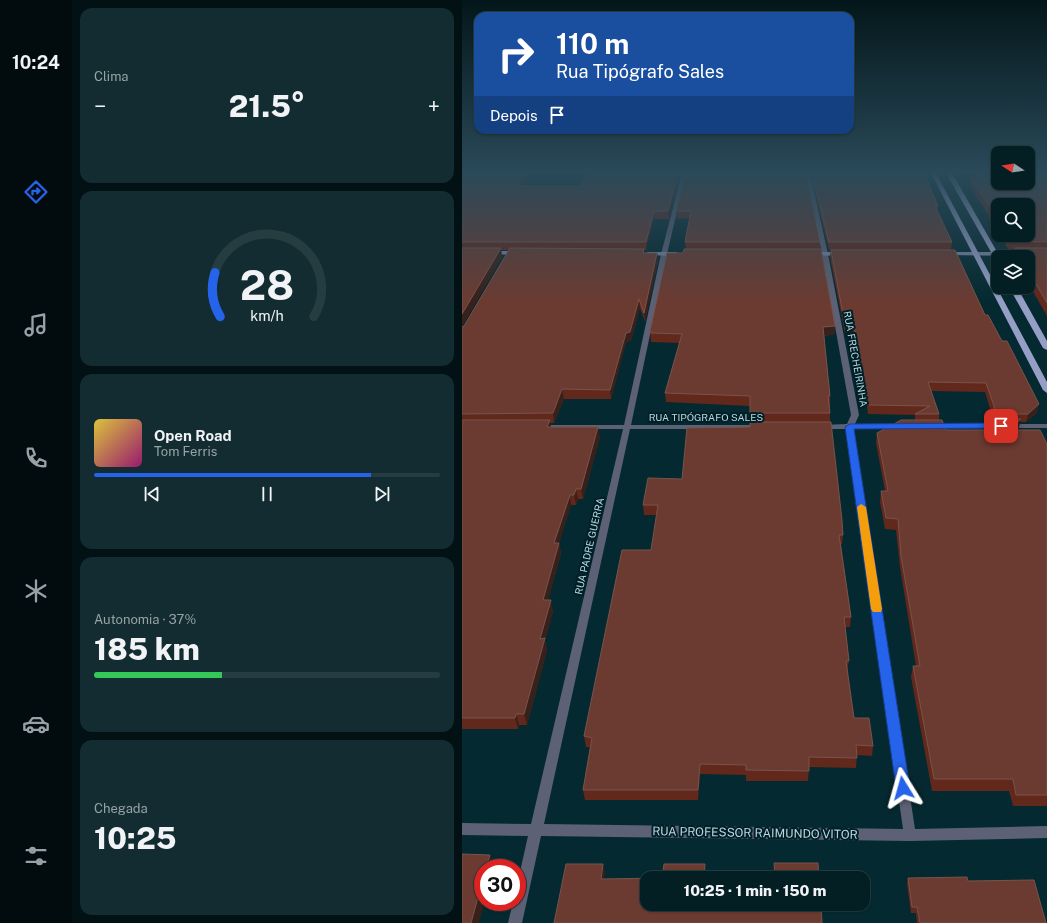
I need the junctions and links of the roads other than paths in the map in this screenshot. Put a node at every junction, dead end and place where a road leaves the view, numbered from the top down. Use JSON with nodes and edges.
{"nodes":[{"id":1,"x":673,"y":216,"type":"edge"},
{"id":2,"x":817,"y":216,"type":"edge"},
{"id":3,"x":956,"y":216,"type":"edge"},
{"id":4,"x":974,"y":216,"type":"edge"},
{"id":5,"x":993,"y":250,"type":"edge"},
{"id":6,"x":485,"y":253,"type":"edge"},
{"id":7,"x":509,"y":253,"type":"junction"},
{"id":8,"x":524,"y":253,"type":"edge"},
{"id":9,"x":641,"y":254,"type":"edge"},
{"id":10,"x":664,"y":254,"type":"junction"},
{"id":11,"x":680,"y":254,"type":"edge"},
{"id":12,"x":802,"y":254,"type":"edge"},
{"id":13,"x":825,"y":254,"type":"junction"},
{"id":14,"x":848,"y":254,"type":"edge"},
{"id":15,"x":939,"y":254,"type":"edge"},
{"id":16,"x":977,"y":254,"type":"junction"},
{"id":17,"x":991,"y":255,"type":"edge"},
{"id":18,"x":505,"y":260,"type":"edge"},
{"id":19,"x":1017,"y":294,"type":"edge"},
{"id":20,"x":1047,"y":348,"type":"edge"},
{"id":21,"x":1047,"y":390,"type":"edge"},
{"id":22,"x":905,"y":426,"type":"edge"},
{"id":23,"x":928,"y":426,"type":"edge"},
{"id":24,"x":1047,"y":426,"type":"edge"},
{"id":25,"x":533,"y":427,"type":"edge"},
{"id":26,"x":627,"y":427,"type":"junction"},
{"id":27,"x":770,"y":427,"type":"edge"},
{"id":28,"x":810,"y":427,"type":"edge"},
{"id":29,"x":850,"y":427,"type":"junction"},
{"id":30,"x":462,"y":829,"type":"edge"},
{"id":31,"x":537,"y":830,"type":"junction"},
{"id":32,"x":1047,"y":832,"type":"edge"},
{"id":33,"x":910,"y":835,"type":"junction"},
{"id":34,"x":514,"y":923,"type":"edge"}],
"edges":[{"from":1,"to":10,"type":"street","name":"RUA PADRE GUERRA"},
{"from":2,"to":13,"type":"street","name":"RUA FRECHEIRINHA"},
{"from":3,"to":16,"type":"main road"},
{"from":4,"to":5,"type":"main road"},
{"from":6,"to":7,"type":"street"},
{"from":7,"to":8,"type":"street"},
{"from":7,"to":18,"type":"street"},
{"from":9,"to":10,"type":"street"},
{"from":10,"to":11,"type":"street"},
{"from":10,"to":26,"type":"street","name":"RUA PADRE GUERRA"},
{"from":12,"to":13,"type":"street"},
{"from":13,"to":14,"type":"street"},
{"from":13,"to":29,"type":"street","name":"RUA FRECHEIRINHA"},
{"from":15,"to":16,"type":"street"},
{"from":16,"to":17,"type":"street"},
{"from":16,"to":21,"type":"main road"},
{"from":19,"to":20,"type":"main road"},
{"from":22,"to":29,"type":"street"},
{"from":23,"to":24,"type":"street"},
{"from":25,"to":26,"type":"street","name":"RUA TIPÓGRAFO SALES"},
{"from":26,"to":27,"type":"street","name":"RUA TIPÓGRAFO SALES"},
{"from":26,"to":31,"type":"street","name":"RUA PADRE GUERRA"},
{"from":28,"to":29,"type":"street"},
{"from":29,"to":33,"type":"street","name":"RUA FRECHEIRINHA"},
{"from":30,"to":31,"type":"street","name":"RUA PROFESSOR RAIMUNDO VITOR"},
{"from":31,"to":33,"type":"street","name":"RUA PROFESSOR RAIMUNDO VITOR"},
{"from":31,"to":34,"type":"street","name":"RUA PADRE GUERRA"},
{"from":32,"to":33,"type":"street","name":"RUA PROFESSOR RAIMUNDO VITOR"}]}
